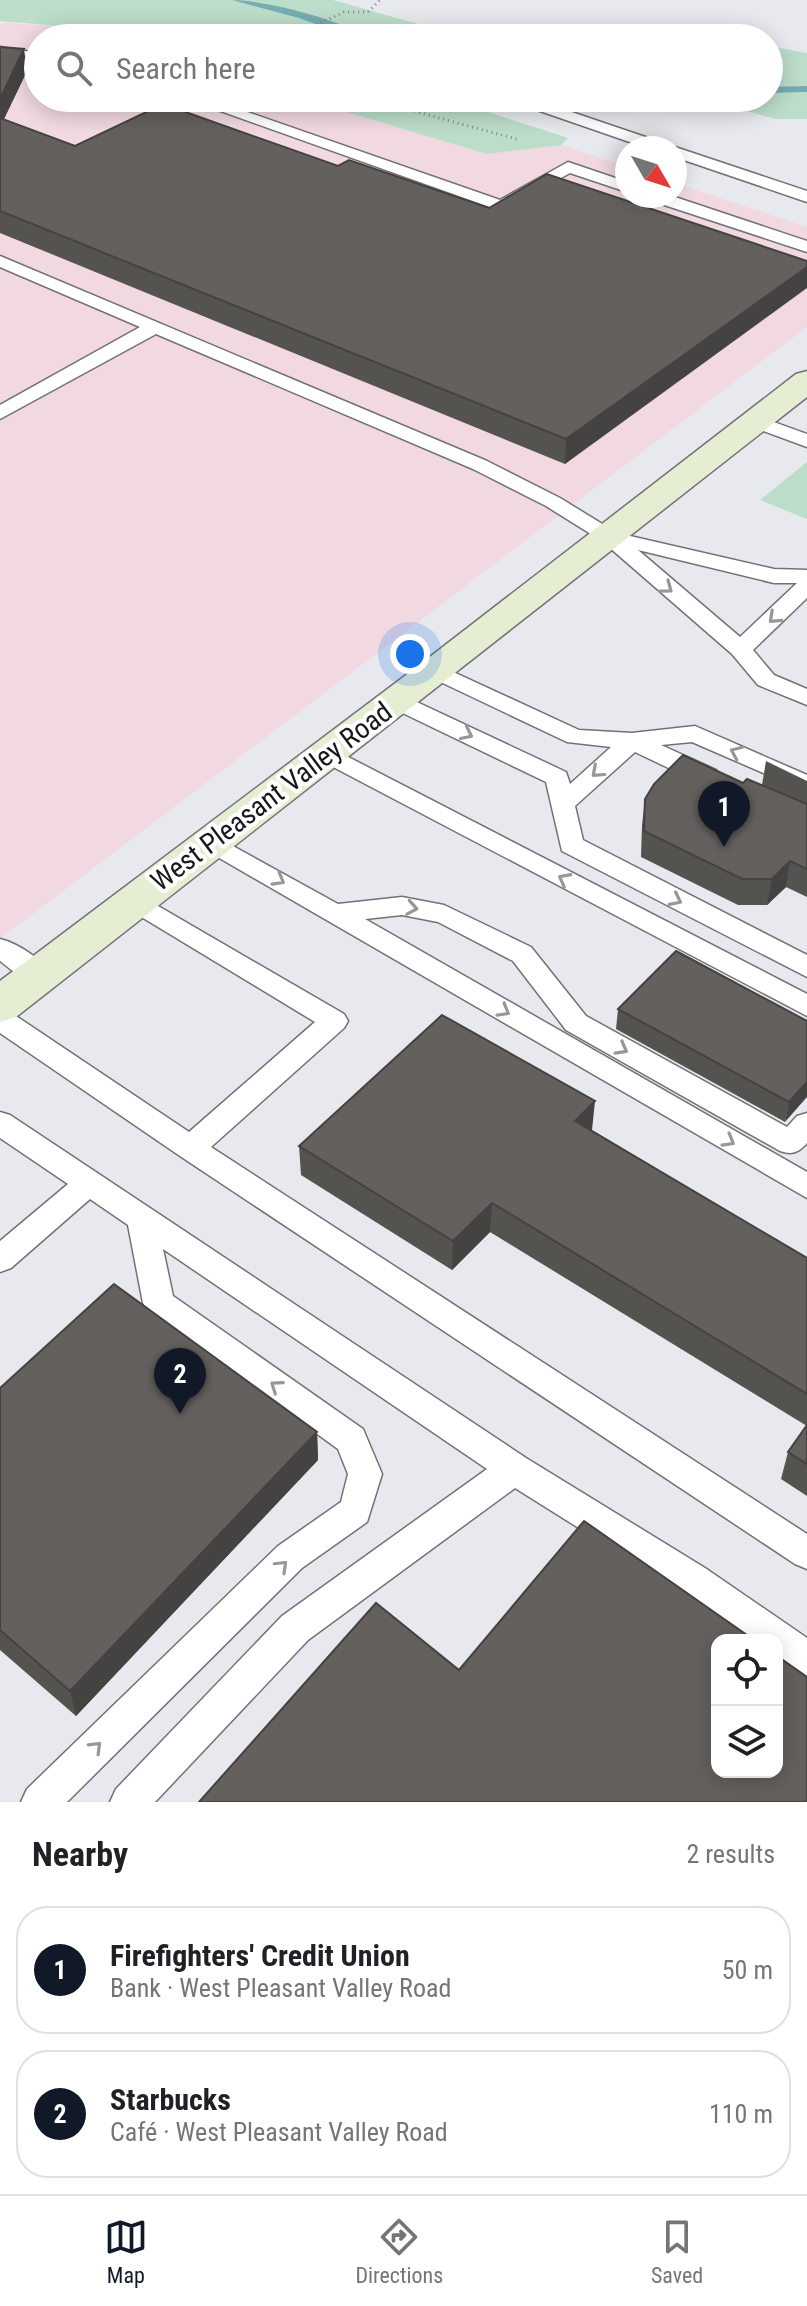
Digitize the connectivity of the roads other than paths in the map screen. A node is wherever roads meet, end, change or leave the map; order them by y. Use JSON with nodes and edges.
{"nodes":[{"id":1,"x":0,"y":51,"type":"edge"},
{"id":2,"x":24,"y":55,"type":"edge"},
{"id":3,"x":232,"y":112,"type":"edge"},
{"id":4,"x":557,"y":112,"type":"edge"},
{"id":5,"x":628,"y":136,"type":"edge"},
{"id":6,"x":687,"y":156,"type":"edge"},
{"id":7,"x":615,"y":183,"type":"edge"},
{"id":8,"x":807,"y":197,"type":"edge"},
{"id":9,"x":687,"y":207,"type":"edge"},
{"id":10,"x":807,"y":247,"type":"edge"},
{"id":11,"x":0,"y":261,"type":"edge"},
{"id":12,"x":156,"y":326,"type":"junction"},
{"id":13,"x":807,"y":381,"type":"edge"},
{"id":14,"x":0,"y":413,"type":"edge"},
{"id":15,"x":754,"y":421,"type":"junction"},
{"id":16,"x":807,"y":441,"type":"edge"},
{"id":17,"x":609,"y":537,"type":"junction"},
{"id":18,"x":807,"y":577,"type":"edge"},
{"id":19,"x":807,"y":586,"type":"edge"},
{"id":20,"x":740,"y":649,"type":"junction"},
{"id":21,"x":436,"y":671,"type":"junction"},
{"id":22,"x":766,"y":680,"type":"junction"},
{"id":23,"x":807,"y":692,"type":"edge"},
{"id":24,"x":807,"y":698,"type":"edge"},
{"id":25,"x":396,"y":701,"type":"junction"},
{"id":26,"x":632,"y":741,"type":"junction"},
{"id":27,"x":327,"y":754,"type":"junction"},
{"id":28,"x":807,"y":784,"type":"edge"},
{"id":29,"x":726,"y":785,"type":"edge"},
{"id":30,"x":563,"y":804,"type":"junction"},
{"id":31,"x":211,"y":842,"type":"junction"},
{"id":32,"x":594,"y":895,"type":"junction"},
{"id":33,"x":134,"y":901,"type":"junction"},
{"id":34,"x":335,"y":913,"type":"junction"},
{"id":35,"x":0,"y":948,"type":"edge"},
{"id":36,"x":807,"y":967,"type":"edge"},
{"id":37,"x":39,"y":975,"type":"junction"},
{"id":38,"x":0,"y":1005,"type":"edge"},
{"id":39,"x":807,"y":1006,"type":"edge"},
{"id":40,"x":0,"y":1019,"type":"edge"},
{"id":41,"x":807,"y":1026,"type":"edge"},
{"id":42,"x":0,"y":1123,"type":"edge"},
{"id":43,"x":807,"y":1124,"type":"edge"},
{"id":44,"x":190,"y":1148,"type":"junction"},
{"id":45,"x":89,"y":1183,"type":"junction"},
{"id":46,"x":807,"y":1186,"type":"edge"},
{"id":47,"x":142,"y":1219,"type":"junction"},
{"id":48,"x":0,"y":1259,"type":"edge"},
{"id":49,"x":514,"y":1469,"type":"junction"},
{"id":50,"x":807,"y":1553,"type":"edge"},
{"id":51,"x":807,"y":1659,"type":"edge"},
{"id":52,"x":40,"y":1802,"type":"edge"},
{"id":53,"x":129,"y":1802,"type":"edge"}],
"edges":[{"from":1,"to":2,"type":"lane"},
{"from":3,"to":7,"type":"lane"},
{"from":4,"to":5,"type":"lane"},
{"from":6,"to":8,"type":"lane"},
{"from":9,"to":10,"type":"lane"},
{"from":11,"to":12,"type":"lane"},
{"from":12,"to":14,"type":"lane"},
{"from":12,"to":17,"type":"lane"},
{"from":13,"to":15,"type":"main road","name":"West Pleasant Valley Road"},
{"from":15,"to":16,"type":"lane"},
{"from":15,"to":17,"type":"main road","name":"West Pleasant Valley Road"},
{"from":17,"to":18,"type":"lane"},
{"from":17,"to":20,"type":"lane","one_way":true},
{"from":17,"to":21,"type":"main road","name":"West Pleasant Valley Road"},
{"from":19,"to":20,"type":"lane","one_way":true},
{"from":20,"to":22,"type":"lane"},
{"from":21,"to":25,"type":"main road","name":"West Pleasant Valley Road"},
{"from":21,"to":26,"type":"lane"},
{"from":22,"to":23,"type":"lane"},
{"from":22,"to":24,"type":"lane"},
{"from":25,"to":27,"type":"main road","name":"West Pleasant Valley Road"},
{"from":25,"to":30,"type":"lane","one_way":true},
{"from":28,"to":26,"type":"lane","one_way":true},
{"from":26,"to":29,"type":"lane"},
{"from":26,"to":30,"type":"lane","one_way":true},
{"from":27,"to":31,"type":"main road","name":"West Pleasant Valley Road"},
{"from":32,"to":27,"type":"lane","one_way":true},
{"from":30,"to":36,"type":"lane","one_way":true},
{"from":31,"to":33,"type":"main road","name":"West Pleasant Valley Road"},
{"from":31,"to":34,"type":"lane","one_way":true},
{"from":32,"to":39,"type":"lane"},
{"from":32,"to":41,"type":"lane"},
{"from":33,"to":37,"type":"main road","name":"West Pleasant Valley Road"},
{"from":33,"to":44,"type":"lane"},
{"from":34,"to":43,"type":"lane","one_way":true},
{"from":34,"to":46,"type":"lane","one_way":true},
{"from":35,"to":37,"type":"lane"},
{"from":37,"to":38,"type":"main road","name":"West Pleasant Valley Road"},
{"from":40,"to":44,"type":"lane"},
{"from":42,"to":45,"type":"lane"},
{"from":44,"to":50,"type":"lane"},
{"from":45,"to":47,"type":"lane"},
{"from":45,"to":48,"type":"lane"},
{"from":47,"to":49,"type":"lane"},
{"from":52,"to":47,"type":"lane","one_way":true},
{"from":49,"to":51,"type":"lane"},
{"from":49,"to":53,"type":"lane"}]}
